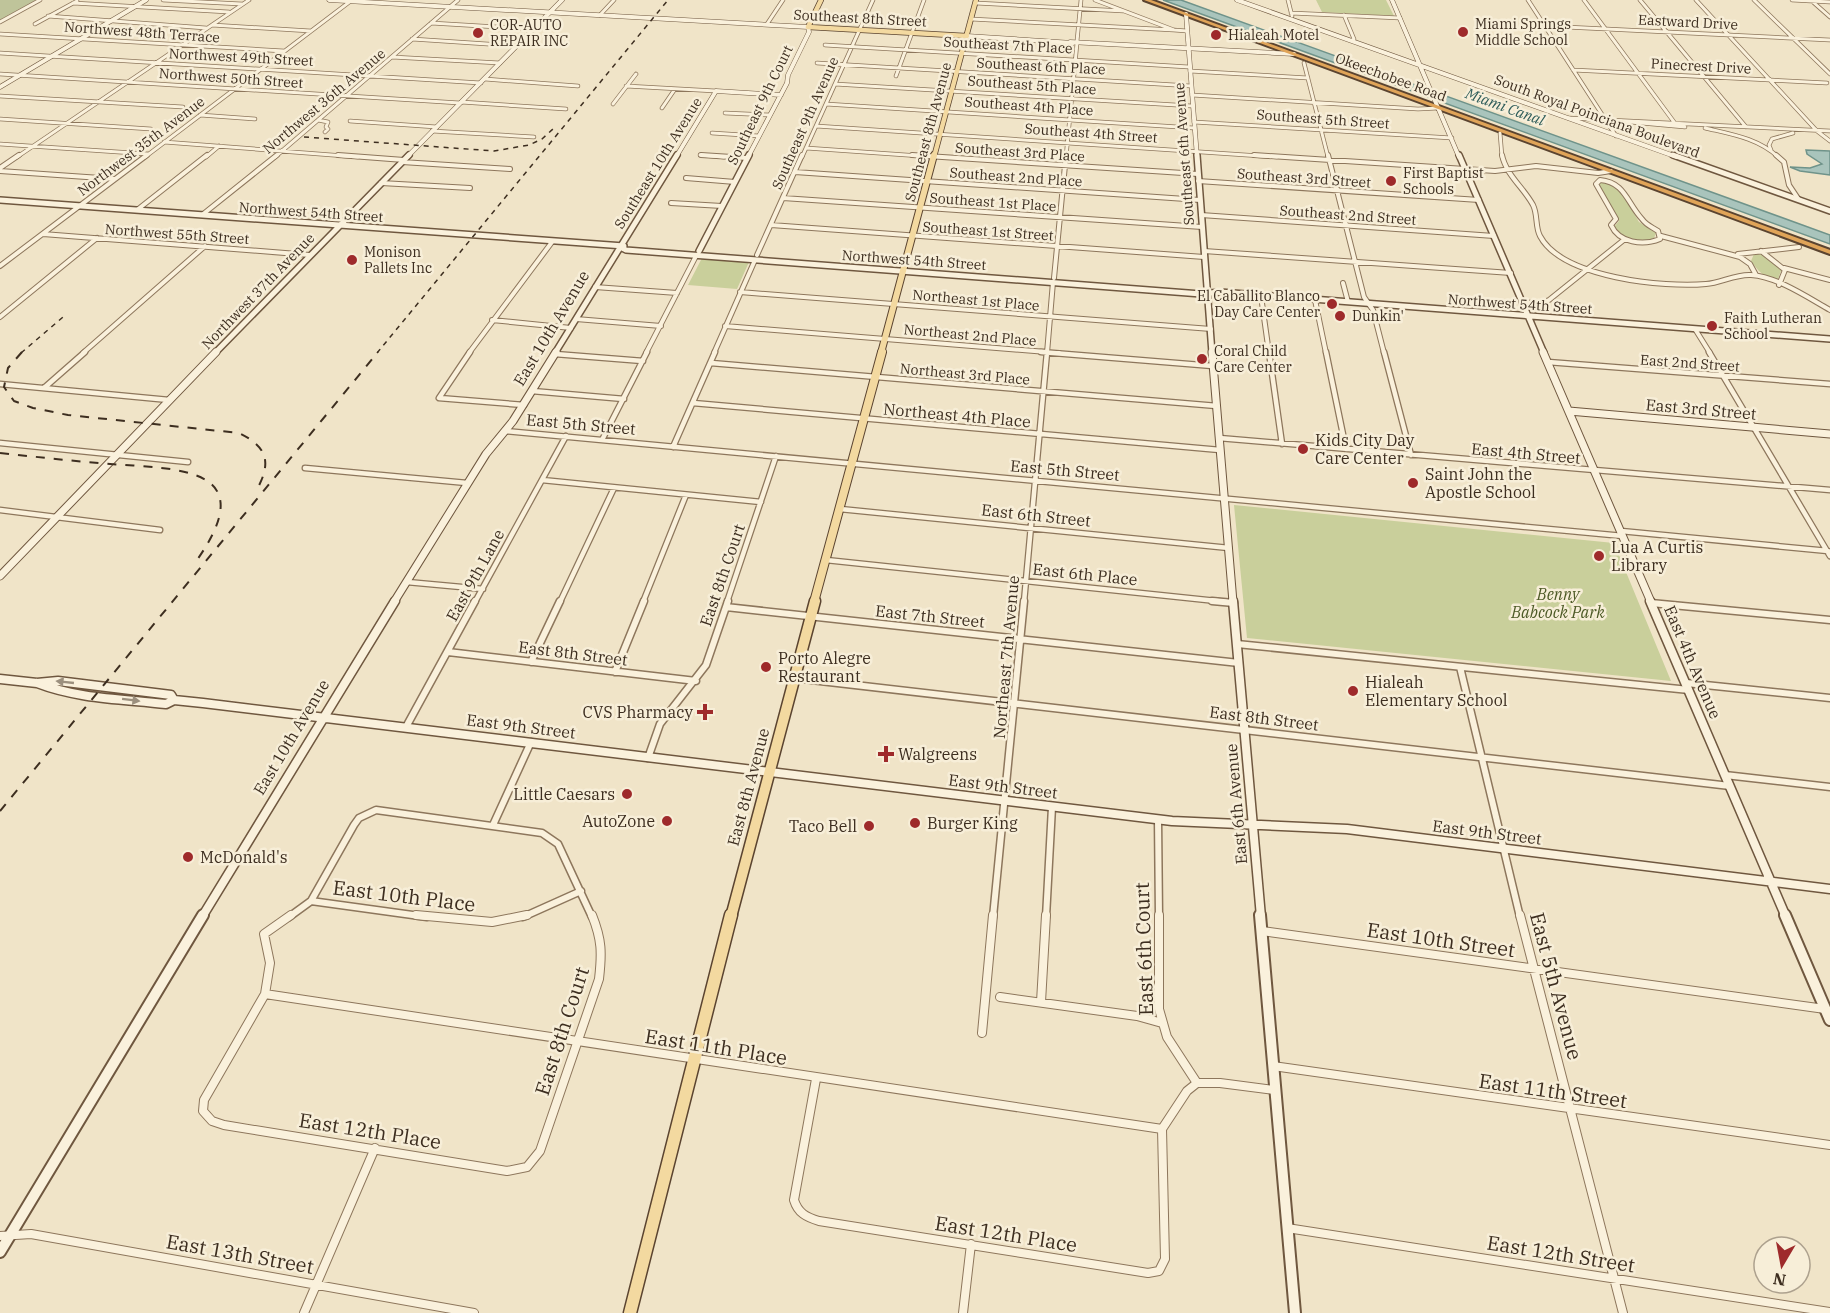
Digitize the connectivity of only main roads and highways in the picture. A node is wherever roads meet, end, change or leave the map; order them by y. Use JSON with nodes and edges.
{"nodes":[{"id":1,"x":821,"y":0,"type":"edge"},
{"id":2,"x":1146,"y":0,"type":"edge"},
{"id":3,"x":1156,"y":0,"type":"edge"},
{"id":4,"x":976,"y":2,"type":"edge"},
{"id":5,"x":808,"y":27,"type":"joint"},
{"id":6,"x":967,"y":36,"type":"junction"},
{"id":7,"x":1277,"y":48,"type":"junction"},
{"id":8,"x":1271,"y":53,"type":"road end"},
{"id":9,"x":1294,"y":54,"type":"junction"},
{"id":10,"x":1313,"y":58,"type":"junction"},
{"id":11,"x":1418,"y":96,"type":"junction"},
{"id":12,"x":1434,"y":100,"type":"junction"},
{"id":13,"x":1457,"y":115,"type":"junction"},
{"id":14,"x":1443,"y":118,"type":"road end"},
{"id":15,"x":1611,"y":171,"type":"junction"},
{"id":16,"x":1631,"y":174,"type":"junction"},
{"id":17,"x":1830,"y":247,"type":"edge"},
{"id":18,"x":1830,"y":252,"type":"edge"},
{"id":19,"x":904,"y":269,"type":"joint"},
{"id":20,"x":630,"y":1313,"type":"edge"}],
"edges":[{"from":1,"to":5,"type":"main road","name":"Southeast 9th Court"},
{"from":2,"to":7,"type":"highway","name":"Okeechobee Road"},
{"from":3,"to":10,"type":"highway","name":"Okeechobee Road"},
{"from":4,"to":6,"type":"main road","name":"Southeast 8th Avenue"},
{"from":5,"to":6,"type":"main road","name":"Southeast 8th Street"},
{"from":6,"to":19,"type":"main road","name":"Southeast 8th Avenue"},
{"from":7,"to":8,"type":"highway"},
{"from":7,"to":9,"type":"highway","name":"Okeechobee Road"},
{"from":9,"to":10,"type":"highway"},
{"from":9,"to":12,"type":"highway","name":"Okeechobee Road"},
{"from":10,"to":11,"type":"highway","name":"Okeechobee Road"},
{"from":11,"to":12,"type":"highway"},
{"from":11,"to":12,"type":"highway","name":"Okeechobee Road"},
{"from":12,"to":13,"type":"highway","name":"Okeechobee Road"},
{"from":12,"to":16,"type":"highway","name":"Okeechobee Road"},
{"from":13,"to":14,"type":"highway"},
{"from":13,"to":15,"type":"highway","name":"Okeechobee Road"},
{"from":15,"to":16,"type":"highway"},
{"from":15,"to":18,"type":"highway","name":"Okeechobee Road"},
{"from":16,"to":17,"type":"highway","name":"Okeechobee Road"},
{"from":19,"to":20,"type":"main road","name":"East 8th Avenue"}]}
